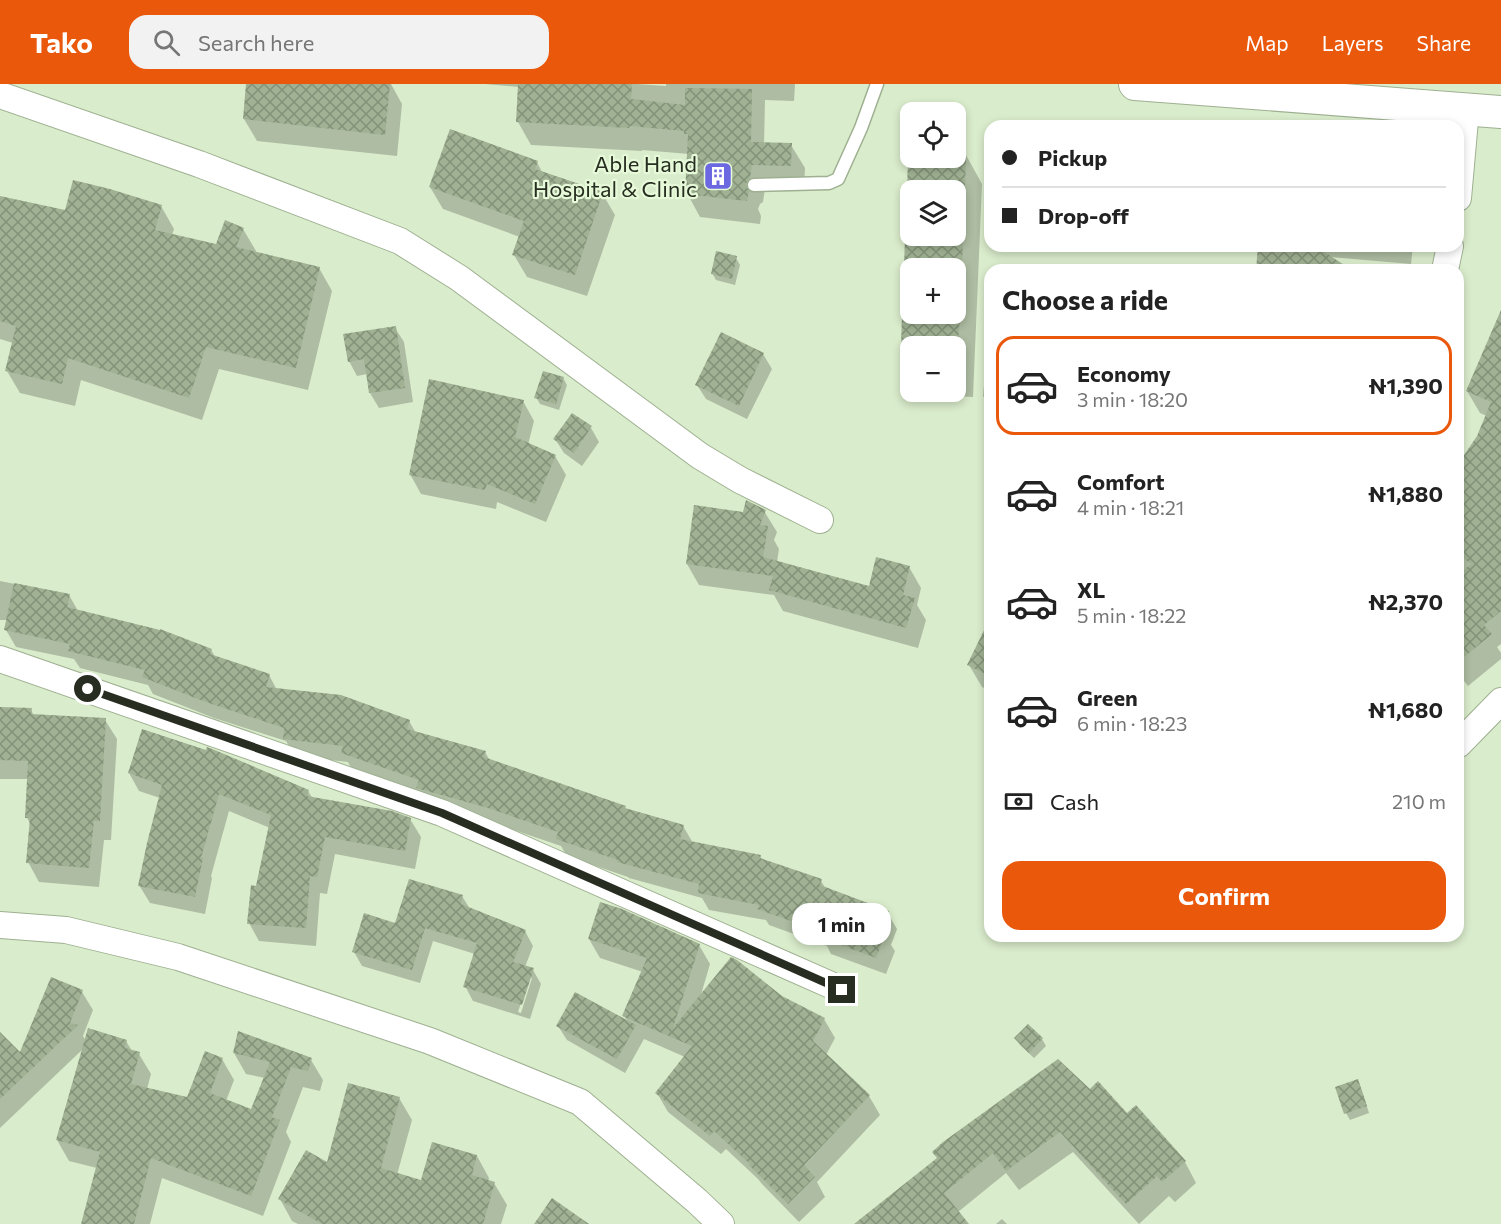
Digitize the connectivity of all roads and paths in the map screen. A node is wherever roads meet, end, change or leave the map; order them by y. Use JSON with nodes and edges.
{"nodes":[{"id":1,"x":877,"y":84,"type":"edge"},
{"id":2,"x":1135,"y":84,"type":"edge"},
{"id":3,"x":0,"y":95,"type":"edge"},
{"id":4,"x":1466,"y":109,"type":"junction"},
{"id":5,"x":1501,"y":112,"type":"edge"},
{"id":6,"x":1464,"y":131,"type":"edge"},
{"id":7,"x":754,"y":185,"type":"dead end"},
{"id":8,"x":820,"y":520,"type":"dead end"},
{"id":9,"x":0,"y":658,"type":"edge"},
{"id":10,"x":1501,"y":701,"type":"edge"},
{"id":11,"x":1464,"y":739,"type":"edge"},
{"id":12,"x":0,"y":925,"type":"edge"},
{"id":13,"x":842,"y":990,"type":"dead end"},
{"id":14,"x":721,"y":1224,"type":"edge"}],
"edges":[{"from":1,"to":7,"type":"lane"},
{"from":2,"to":4,"type":"street"},
{"from":3,"to":8,"type":"street"},
{"from":4,"to":5,"type":"street"},
{"from":4,"to":6,"type":"street"},
{"from":9,"to":13,"type":"street"},
{"from":10,"to":11,"type":"street"},
{"from":12,"to":14,"type":"street"}]}
